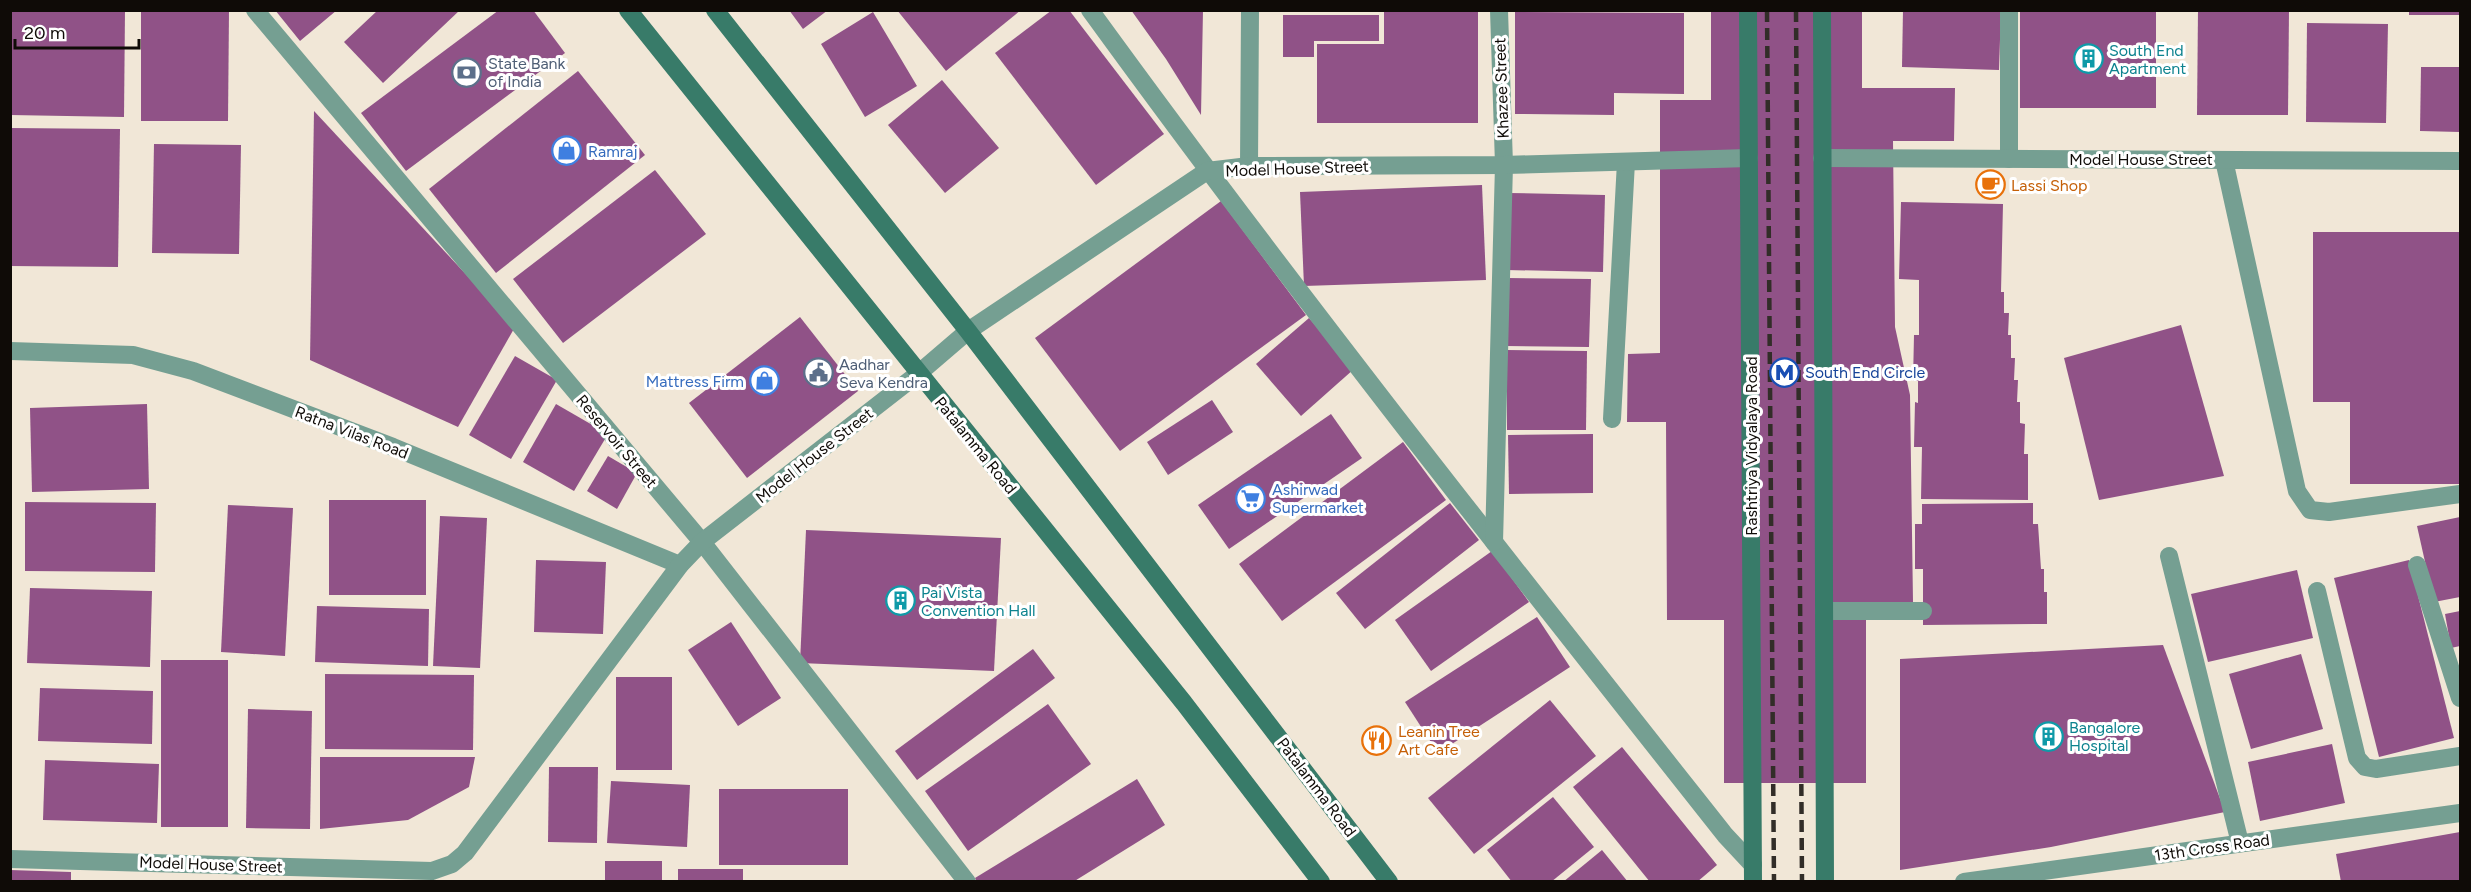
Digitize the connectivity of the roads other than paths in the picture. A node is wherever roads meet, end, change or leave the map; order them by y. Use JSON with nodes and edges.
{"nodes":[{"id":1,"x":255,"y":10,"type":"edge"},
{"id":2,"x":628,"y":10,"type":"edge"},
{"id":3,"x":715,"y":10,"type":"edge"},
{"id":4,"x":1090,"y":10,"type":"edge"},
{"id":5,"x":1250,"y":10,"type":"edge"},
{"id":6,"x":1499,"y":10,"type":"edge"},
{"id":7,"x":1748,"y":10,"type":"edge"},
{"id":8,"x":1822,"y":10,"type":"edge"},
{"id":9,"x":2009,"y":10,"type":"edge"},
{"id":10,"x":1749,"y":158,"type":"junction"},
{"id":11,"x":1822,"y":158,"type":"junction"},
{"id":12,"x":2009,"y":159,"type":"junction"},
{"id":13,"x":2224,"y":160,"type":"junction"},
{"id":14,"x":2460,"y":161,"type":"edge"},
{"id":15,"x":1626,"y":162,"type":"junction"},
{"id":16,"x":1504,"y":165,"type":"junction"},
{"id":17,"x":1249,"y":166,"type":"junction"},
{"id":18,"x":1207,"y":171,"type":"junction"},
{"id":19,"x":968,"y":331,"type":"junction"},
{"id":20,"x":10,"y":351,"type":"edge"},
{"id":21,"x":919,"y":374,"type":"junction"},
{"id":22,"x":1612,"y":419,"type":"dead end"},
{"id":23,"x":2460,"y":494,"type":"edge"},
{"id":24,"x":702,"y":542,"type":"junction"},
{"id":25,"x":1494,"y":542,"type":"junction"},
{"id":26,"x":2169,"y":556,"type":"dead end"},
{"id":27,"x":681,"y":564,"type":"junction"},
{"id":28,"x":2418,"y":564,"type":"dead end"},
{"id":29,"x":2317,"y":591,"type":"dead end"},
{"id":30,"x":1824,"y":611,"type":"junction"},
{"id":31,"x":1923,"y":611,"type":"dead end"},
{"id":32,"x":2460,"y":698,"type":"edge"},
{"id":33,"x":2460,"y":756,"type":"edge"},
{"id":34,"x":2460,"y":813,"type":"edge"},
{"id":35,"x":2240,"y":843,"type":"junction"},
{"id":36,"x":10,"y":859,"type":"edge"},
{"id":37,"x":1753,"y":873,"type":"edge"},
{"id":38,"x":967,"y":882,"type":"edge"},
{"id":39,"x":1321,"y":882,"type":"edge"},
{"id":40,"x":1389,"y":882,"type":"edge"},
{"id":41,"x":1825,"y":882,"type":"edge"},
{"id":42,"x":1964,"y":882,"type":"edge"}],
"edges":[{"from":1,"to":24,"type":"street","name":"Reservoir Street"},
{"from":2,"to":21,"type":"main road","name":"Patalamma Road"},
{"from":3,"to":19,"type":"main road","name":"Patalamma Road"},
{"from":4,"to":18,"type":"street"},
{"from":5,"to":17,"type":"street"},
{"from":6,"to":16,"type":"street","name":"Khazee Street"},
{"from":7,"to":10,"type":"main road","name":"Rashtriya Vidyalaya Road"},
{"from":8,"to":11,"type":"main road"},
{"from":9,"to":12,"type":"street"},
{"from":10,"to":15,"type":"street","name":"Model House Street"},
{"from":10,"to":37,"type":"main road","name":"Rashtriya Vidyalaya Road"},
{"from":11,"to":12,"type":"street","name":"Model House Street"},
{"from":11,"to":30,"type":"main road"},
{"from":12,"to":13,"type":"street","name":"Model House Street"},
{"from":13,"to":14,"type":"street","name":"Model House Street"},
{"from":13,"to":23,"type":"street"},
{"from":15,"to":16,"type":"street","name":"Model House Street"},
{"from":15,"to":22,"type":"street"},
{"from":16,"to":17,"type":"street","name":"Model House Street"},
{"from":16,"to":25,"type":"street","name":"Khazee Street"},
{"from":17,"to":18,"type":"street","name":"Model House Street"},
{"from":18,"to":19,"type":"street","name":"Model House Street"},
{"from":18,"to":25,"type":"street"},
{"from":19,"to":21,"type":"street","name":"Model House Street"},
{"from":19,"to":40,"type":"main road","name":"Patalamma Road"},
{"from":20,"to":27,"type":"street","name":"Ratna Vilas Road"},
{"from":21,"to":24,"type":"street","name":"Model House Street"},
{"from":21,"to":39,"type":"main road","name":"Patalamma Road"},
{"from":24,"to":27,"type":"street","name":"Model House Street"},
{"from":24,"to":38,"type":"street","name":"Reservoir Street"},
{"from":25,"to":37,"type":"street"},
{"from":26,"to":35,"type":"street"},
{"from":27,"to":36,"type":"street","name":"Model House Street"},
{"from":28,"to":32,"type":"street"},
{"from":29,"to":33,"type":"street"},
{"from":30,"to":31,"type":"street"},
{"from":30,"to":41,"type":"main road"},
{"from":34,"to":35,"type":"street","name":"13th Cross Road"},
{"from":35,"to":42,"type":"street","name":"13th Cross Road"}]}
